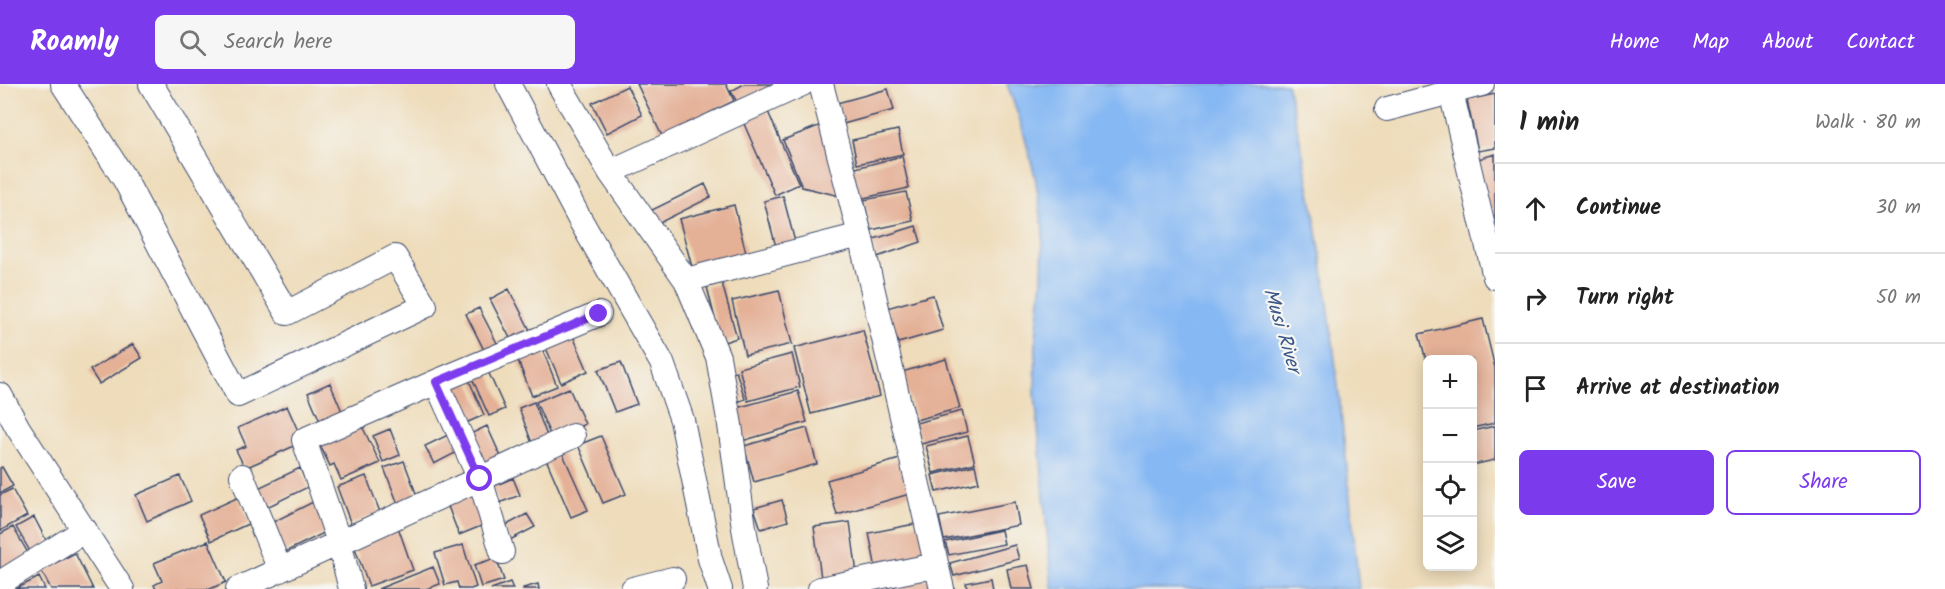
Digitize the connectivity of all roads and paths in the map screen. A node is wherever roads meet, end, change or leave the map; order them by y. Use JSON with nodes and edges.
{"nodes":[{"id":1,"x":63,"y":84,"type":"edge"},
{"id":2,"x":151,"y":84,"type":"edge"},
{"id":3,"x":508,"y":84,"type":"edge"},
{"id":4,"x":559,"y":84,"type":"edge"},
{"id":5,"x":802,"y":84,"type":"edge"},
{"id":6,"x":821,"y":84,"type":"edge"},
{"id":7,"x":1482,"y":84,"type":"edge"},
{"id":8,"x":1451,"y":92,"type":"junction"},
{"id":9,"x":1387,"y":108,"type":"dead end"},
{"id":10,"x":610,"y":172,"type":"junction"},
{"id":11,"x":860,"y":235,"type":"junction"},
{"id":12,"x":1495,"y":277,"type":"edge"},
{"id":13,"x":686,"y":280,"type":"junction"},
{"id":14,"x":599,"y":314,"type":"dead end"},
{"id":15,"x":436,"y":382,"type":"junction"},
{"id":16,"x":0,"y":395,"type":"edge"},
{"id":17,"x":573,"y":436,"type":"dead end"},
{"id":18,"x":242,"y":476,"type":"dead end"},
{"id":19,"x":480,"y":479,"type":"junction"},
{"id":20,"x":85,"y":530,"type":"junction"},
{"id":21,"x":339,"y":542,"type":"junction"},
{"id":22,"x":502,"y":552,"type":"dead end"},
{"id":23,"x":936,"y":565,"type":"junction"},
{"id":24,"x":280,"y":570,"type":"junction"},
{"id":25,"x":673,"y":579,"type":"dead end"},
{"id":26,"x":0,"y":584,"type":"edge"},
{"id":27,"x":122,"y":589,"type":"edge"},
{"id":28,"x":238,"y":589,"type":"edge"},
{"id":29,"x":351,"y":589,"type":"edge"},
{"id":30,"x":633,"y":589,"type":"edge"},
{"id":31,"x":720,"y":589,"type":"edge"},
{"id":32,"x":755,"y":589,"type":"edge"},
{"id":33,"x":820,"y":589,"type":"edge"},
{"id":34,"x":942,"y":589,"type":"edge"}],
"edges":[{"from":1,"to":2,"type":"street"},
{"from":3,"to":31,"type":"street"},
{"from":4,"to":10,"type":"street"},
{"from":5,"to":10,"type":"street"},
{"from":6,"to":11,"type":"street"},
{"from":7,"to":8,"type":"street"},
{"from":8,"to":9,"type":"street"},
{"from":8,"to":12,"type":"street"},
{"from":10,"to":13,"type":"street"},
{"from":11,"to":13,"type":"street"},
{"from":11,"to":23,"type":"street"},
{"from":13,"to":32,"type":"street"},
{"from":14,"to":15,"type":"street"},
{"from":15,"to":19,"type":"street"},
{"from":15,"to":21,"type":"street"},
{"from":16,"to":20,"type":"street"},
{"from":17,"to":19,"type":"street"},
{"from":18,"to":24,"type":"street"},
{"from":19,"to":21,"type":"street"},
{"from":19,"to":22,"type":"street"},
{"from":20,"to":26,"type":"street"},
{"from":20,"to":27,"type":"street"},
{"from":21,"to":24,"type":"street"},
{"from":21,"to":29,"type":"street"},
{"from":23,"to":33,"type":"street"},
{"from":23,"to":34,"type":"street"},
{"from":24,"to":28,"type":"street"},
{"from":25,"to":30,"type":"street"}]}
